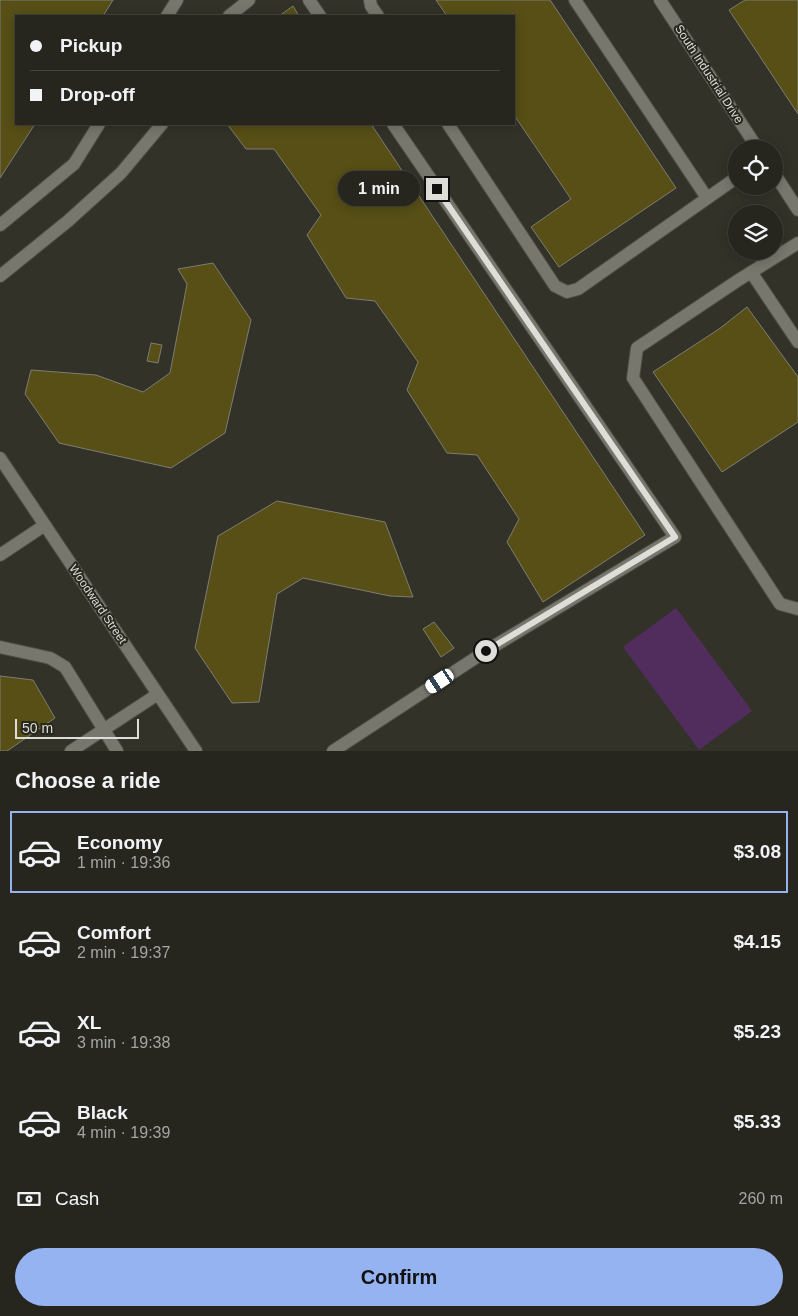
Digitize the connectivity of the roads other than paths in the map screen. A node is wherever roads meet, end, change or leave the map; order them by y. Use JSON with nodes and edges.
{"nodes":[{"id":1,"x":177,"y":0,"type":"edge"},
{"id":2,"x":249,"y":0,"type":"edge"},
{"id":3,"x":309,"y":0,"type":"edge"},
{"id":4,"x":370,"y":0,"type":"edge"},
{"id":5,"x":575,"y":0,"type":"edge"},
{"id":6,"x":660,"y":0,"type":"edge"},
{"id":7,"x":168,"y":15,"type":"edge"},
{"id":8,"x":230,"y":15,"type":"edge"},
{"id":9,"x":319,"y":15,"type":"edge"},
{"id":10,"x":377,"y":15,"type":"edge"},
{"id":11,"x":98,"y":125,"type":"edge"},
{"id":12,"x":161,"y":125,"type":"edge"},
{"id":13,"x":394,"y":125,"type":"edge"},
{"id":14,"x":449,"y":125,"type":"edge"},
{"id":15,"x":752,"y":140,"type":"edge"},
{"id":16,"x":728,"y":184,"type":"edge"},
{"id":17,"x":783,"y":187,"type":"edge"},
{"id":18,"x":707,"y":198,"type":"junction"},
{"id":19,"x":798,"y":210,"type":"edge"},
{"id":20,"x":0,"y":225,"type":"edge"},
{"id":21,"x":798,"y":243,"type":"edge"},
{"id":22,"x":751,"y":272,"type":"junction"},
{"id":23,"x":0,"y":276,"type":"edge"},
{"id":24,"x":798,"y":342,"type":"edge"},
{"id":25,"x":0,"y":458,"type":"edge"},
{"id":26,"x":45,"y":525,"type":"junction"},
{"id":27,"x":0,"y":555,"type":"edge"},
{"id":28,"x":798,"y":609,"type":"edge"},
{"id":29,"x":0,"y":647,"type":"edge"},
{"id":30,"x":158,"y":694,"type":"junction"},
{"id":31,"x":104,"y":730,"type":"junction"},
{"id":32,"x":71,"y":751,"type":"edge"},
{"id":33,"x":118,"y":751,"type":"edge"},
{"id":34,"x":196,"y":751,"type":"edge"},
{"id":35,"x":333,"y":751,"type":"edge"}],
"edges":[{"from":1,"to":7,"type":"street"},
{"from":2,"to":8,"type":"street"},
{"from":3,"to":9,"type":"street"},
{"from":4,"to":10,"type":"street"},
{"from":5,"to":18,"type":"street"},
{"from":6,"to":15,"type":"street","name":"South Industrial Drive"},
{"from":11,"to":20,"type":"street"},
{"from":12,"to":23,"type":"street"},
{"from":13,"to":35,"type":"street"},
{"from":14,"to":18,"type":"street"},
{"from":16,"to":18,"type":"street"},
{"from":17,"to":19,"type":"street"},
{"from":21,"to":22,"type":"street"},
{"from":22,"to":24,"type":"street"},
{"from":22,"to":28,"type":"street"},
{"from":25,"to":26,"type":"street","name":"Woodward Street"},
{"from":26,"to":27,"type":"street"},
{"from":26,"to":30,"type":"street","name":"Woodward Street"},
{"from":29,"to":31,"type":"street"},
{"from":30,"to":31,"type":"street"},
{"from":30,"to":34,"type":"street","name":"Woodward Street"},
{"from":31,"to":32,"type":"street"},
{"from":31,"to":33,"type":"street"}]}
